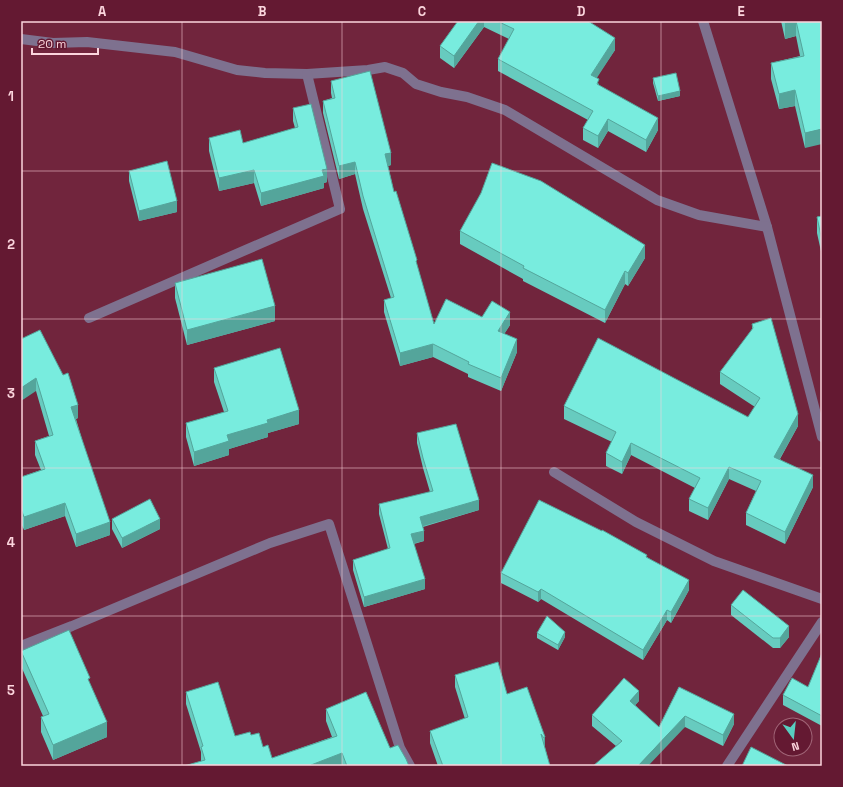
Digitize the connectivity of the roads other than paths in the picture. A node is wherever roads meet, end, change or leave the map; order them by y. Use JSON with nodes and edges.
{"nodes":[{"id":1,"x":703,"y":21,"type":"edge"},
{"id":2,"x":21,"y":39,"type":"edge"},
{"id":3,"x":307,"y":74,"type":"junction"},
{"id":4,"x":767,"y":228,"type":"junction"},
{"id":5,"x":89,"y":318,"type":"dead end"},
{"id":6,"x":822,"y":437,"type":"edge"},
{"id":7,"x":554,"y":472,"type":"dead end"},
{"id":8,"x":822,"y":599,"type":"edge"},
{"id":9,"x":822,"y":622,"type":"edge"},
{"id":10,"x":21,"y":646,"type":"edge"},
{"id":11,"x":410,"y":766,"type":"edge"},
{"id":12,"x":727,"y":766,"type":"edge"}],
"edges":[{"from":1,"to":4,"type":"street"},
{"from":2,"to":3,"type":"street"},
{"from":3,"to":4,"type":"street"},
{"from":3,"to":5,"type":"street"},
{"from":4,"to":6,"type":"street"},
{"from":7,"to":8,"type":"street"},
{"from":9,"to":12,"type":"street"},
{"from":10,"to":11,"type":"street"}]}
